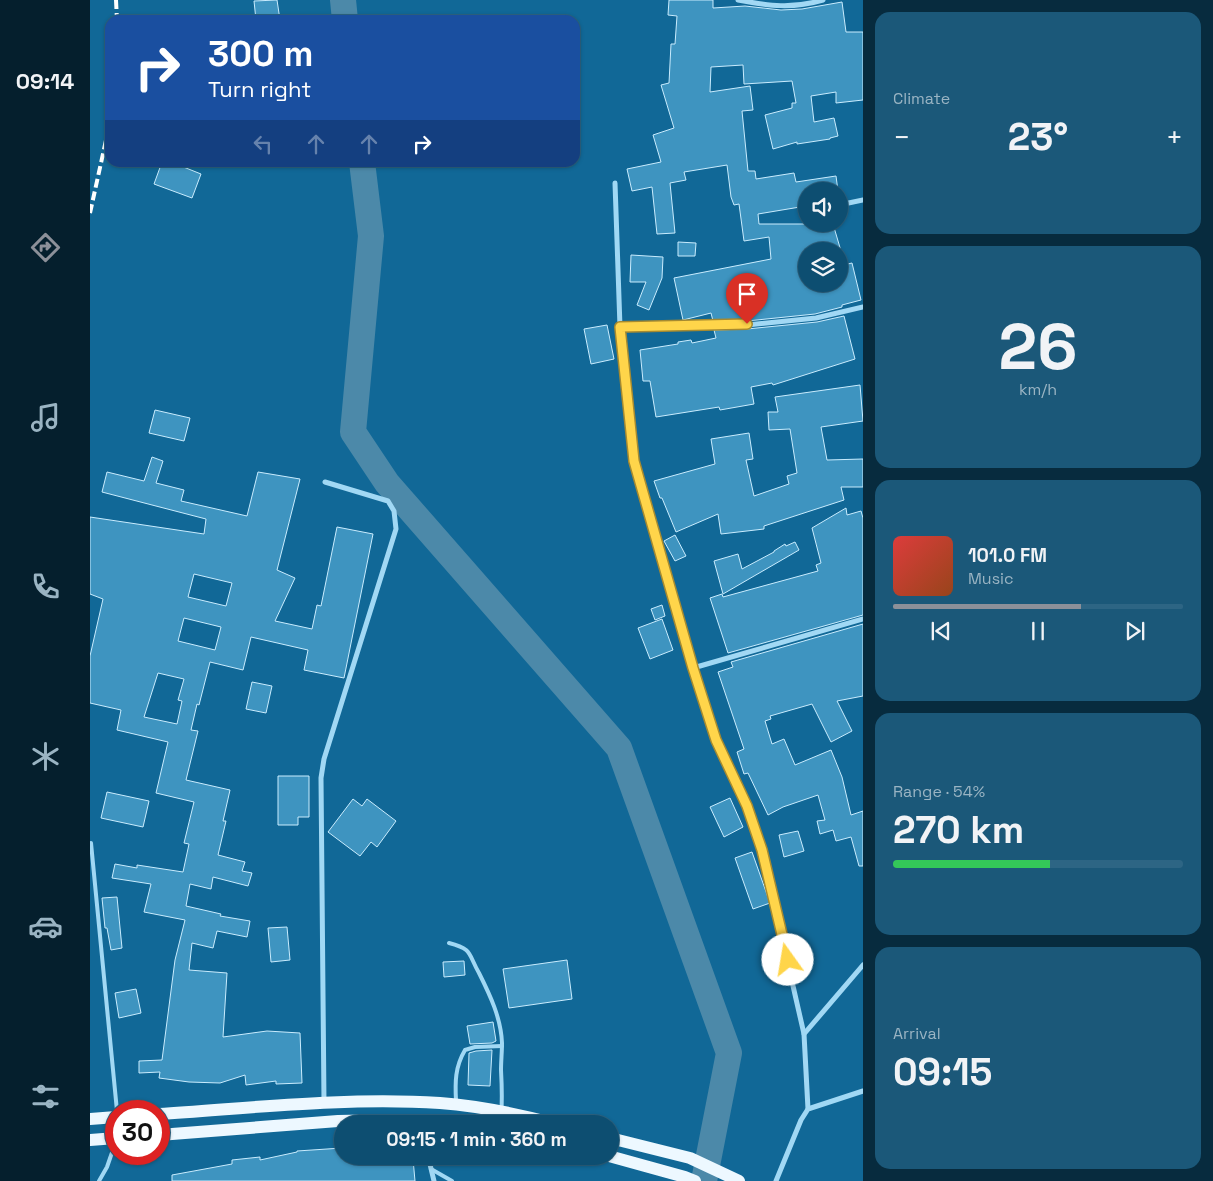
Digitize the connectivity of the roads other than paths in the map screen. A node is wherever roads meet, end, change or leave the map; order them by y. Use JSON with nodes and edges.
{"nodes":[{"id":1,"x":738,"y":0,"type":"edge"},
{"id":2,"x":823,"y":0,"type":"edge"},
{"id":3,"x":616,"y":183,"type":"dead end"},
{"id":4,"x":863,"y":200,"type":"edge"},
{"id":5,"x":848,"y":203,"type":"edge"},
{"id":6,"x":863,"y":307,"type":"edge"},
{"id":7,"x":620,"y":327,"type":"junction"},
{"id":8,"x":325,"y":482,"type":"dead end"},
{"id":9,"x":863,"y":619,"type":"edge"},
{"id":10,"x":693,"y":668,"type":"junction"},
{"id":11,"x":91,"y":843,"type":"edge"},
{"id":12,"x":449,"y":943,"type":"dead end"},
{"id":13,"x":863,"y":965,"type":"edge"},
{"id":14,"x":804,"y":1034,"type":"junction"},
{"id":15,"x":502,"y":1046,"type":"junction"},
{"id":16,"x":863,"y":1091,"type":"edge"},
{"id":17,"x":116,"y":1100,"type":"edge"},
{"id":18,"x":324,"y":1103,"type":"junction"},
{"id":19,"x":456,"y":1105,"type":"junction"},
{"id":20,"x":808,"y":1109,"type":"junction"},
{"id":21,"x":170,"y":1113,"type":"edge"},
{"id":22,"x":491,"y":1115,"type":"edge"},
{"id":23,"x":501,"y":1115,"type":"edge"},
{"id":24,"x":105,"y":1117,"type":"edge"},
{"id":25,"x":90,"y":1119,"type":"edge"},
{"id":26,"x":334,"y":1121,"type":"edge"},
{"id":27,"x":170,"y":1134,"type":"edge"},
{"id":28,"x":105,"y":1139,"type":"edge"},
{"id":29,"x":90,"y":1140,"type":"edge"},
{"id":30,"x":619,"y":1140,"type":"edge"},
{"id":31,"x":619,"y":1159,"type":"edge"},
{"id":32,"x":108,"y":1165,"type":"edge"},
{"id":33,"x":430,"y":1165,"type":"edge"},
{"id":34,"x":431,"y":1168,"type":"junction"},
{"id":35,"x":690,"y":1179,"type":"edge"},
{"id":36,"x":99,"y":1181,"type":"edge"},
{"id":37,"x":434,"y":1181,"type":"edge"},
{"id":38,"x":452,"y":1181,"type":"edge"},
{"id":39,"x":738,"y":1181,"type":"edge"},
{"id":40,"x":776,"y":1181,"type":"edge"}],
"edges":[{"from":1,"to":2,"type":"street"},
{"from":3,"to":7,"type":"street"},
{"from":4,"to":5,"type":"street"},
{"from":6,"to":7,"type":"street"},
{"from":7,"to":10,"type":"street"},
{"from":8,"to":18,"type":"street"},
{"from":9,"to":10,"type":"street"},
{"from":10,"to":14,"type":"street"},
{"from":11,"to":17,"type":"lane"},
{"from":12,"to":15,"type":"lane"},
{"from":13,"to":14,"type":"street"},
{"from":14,"to":20,"type":"street"},
{"from":15,"to":19,"type":"lane"},
{"from":15,"to":23,"type":"lane"},
{"from":16,"to":20,"type":"street"},
{"from":18,"to":19,"type":"main road"},
{"from":18,"to":21,"type":"main road"},
{"from":19,"to":22,"type":"main road"},
{"from":20,"to":40,"type":"street"},
{"from":24,"to":25,"type":"main road"},
{"from":26,"to":27,"type":"main road"},
{"from":28,"to":29,"type":"main road"},
{"from":30,"to":39,"type":"main road"},
{"from":31,"to":35,"type":"main road"},
{"from":32,"to":36,"type":"lane"},
{"from":33,"to":34,"type":"street"},
{"from":34,"to":37,"type":"street"},
{"from":34,"to":38,"type":"lane"}]}
